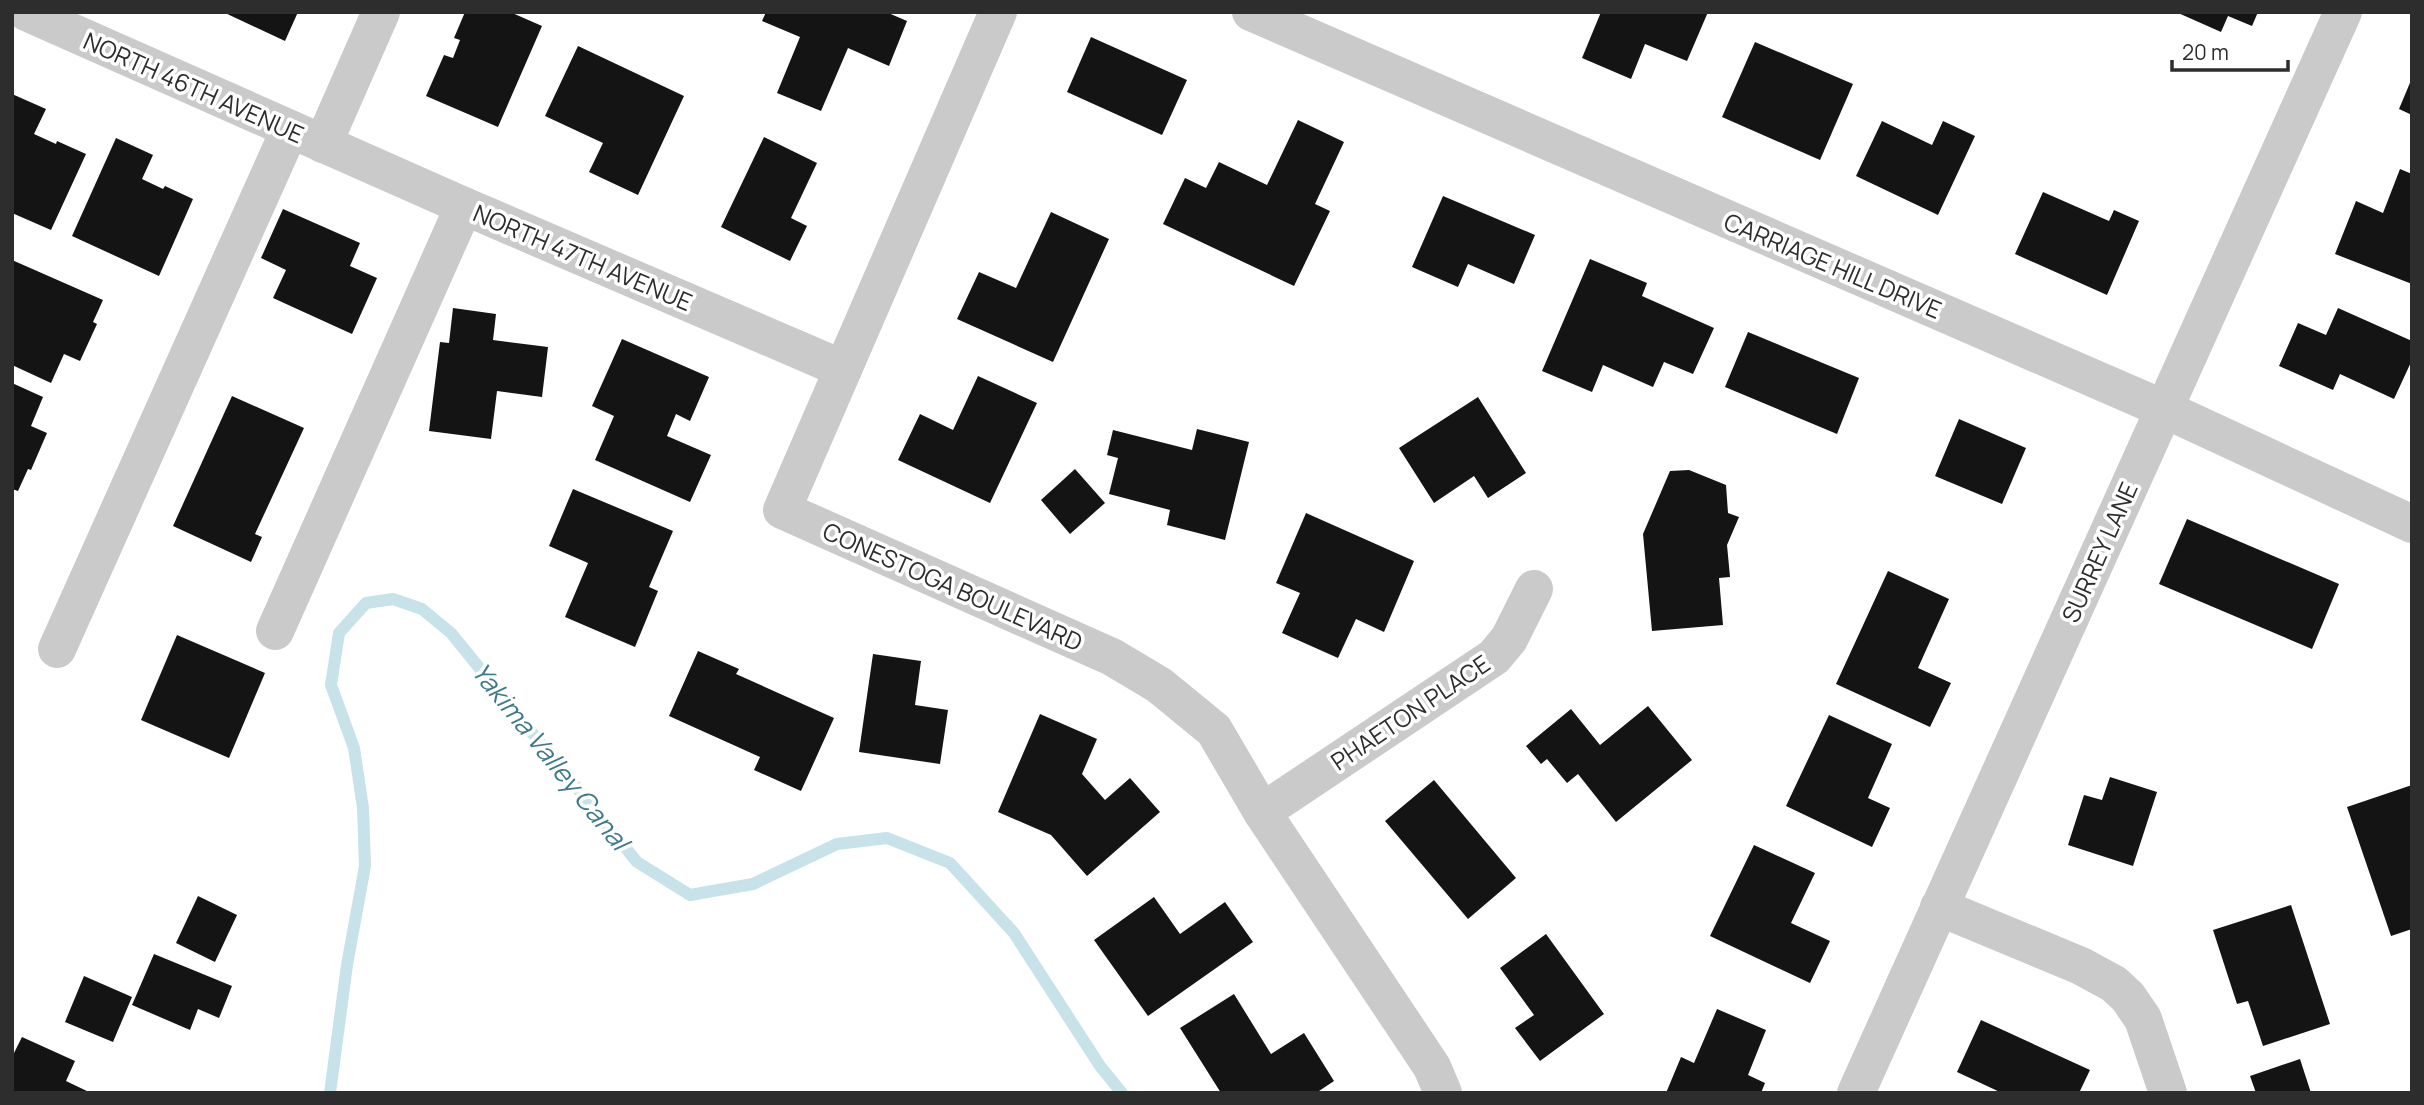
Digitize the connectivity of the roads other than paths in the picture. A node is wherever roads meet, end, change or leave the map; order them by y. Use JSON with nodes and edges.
{"nodes":[{"id":1,"x":26,"y":12,"type":"edge"},
{"id":2,"x":381,"y":12,"type":"edge"},
{"id":3,"x":998,"y":12,"type":"edge"},
{"id":4,"x":1251,"y":12,"type":"edge"},
{"id":5,"x":2343,"y":12,"type":"edge"},
{"id":6,"x":307,"y":136,"type":"junction"},
{"id":7,"x":464,"y":206,"type":"junction"},
{"id":8,"x":844,"y":369,"type":"junction"},
{"id":9,"x":2164,"y":409,"type":"junction"},
{"id":10,"x":2412,"y":524,"type":"edge"},
{"id":11,"x":1534,"y":589,"type":"dead end"},
{"id":12,"x":275,"y":631,"type":"dead end"},
{"id":13,"x":57,"y":649,"type":"dead end"},
{"id":14,"x":1262,"y":812,"type":"junction"},
{"id":15,"x":1939,"y":907,"type":"junction"},
{"id":16,"x":1443,"y":1093,"type":"edge"},
{"id":17,"x":1856,"y":1093,"type":"edge"},
{"id":18,"x":2168,"y":1093,"type":"edge"}],
"edges":[{"from":1,"to":6,"type":"street","name":"NORTH 46TH AVENUE"},
{"from":2,"to":6,"type":"street"},
{"from":3,"to":8,"type":"street","name":"CONESTOGA BOULEVARD"},
{"from":4,"to":9,"type":"street","name":"CARRIAGE HILL DRIVE"},
{"from":5,"to":9,"type":"street","name":"SURREY LANE"},
{"from":6,"to":7,"type":"street","name":"NORTH 47TH AVENUE"},
{"from":6,"to":13,"type":"street"},
{"from":7,"to":8,"type":"street","name":"NORTH 47TH AVENUE"},
{"from":7,"to":12,"type":"street"},
{"from":8,"to":14,"type":"street","name":"CONESTOGA BOULEVARD"},
{"from":9,"to":10,"type":"street","name":"CARRIAGE HILL DRIVE"},
{"from":9,"to":15,"type":"street","name":"SURREY LANE"},
{"from":11,"to":14,"type":"street","name":"PHAETON PLACE"},
{"from":14,"to":16,"type":"street","name":"CONESTOGA BOULEVARD"},
{"from":15,"to":17,"type":"street","name":"SURREY LANE"},
{"from":15,"to":18,"type":"street"}]}
